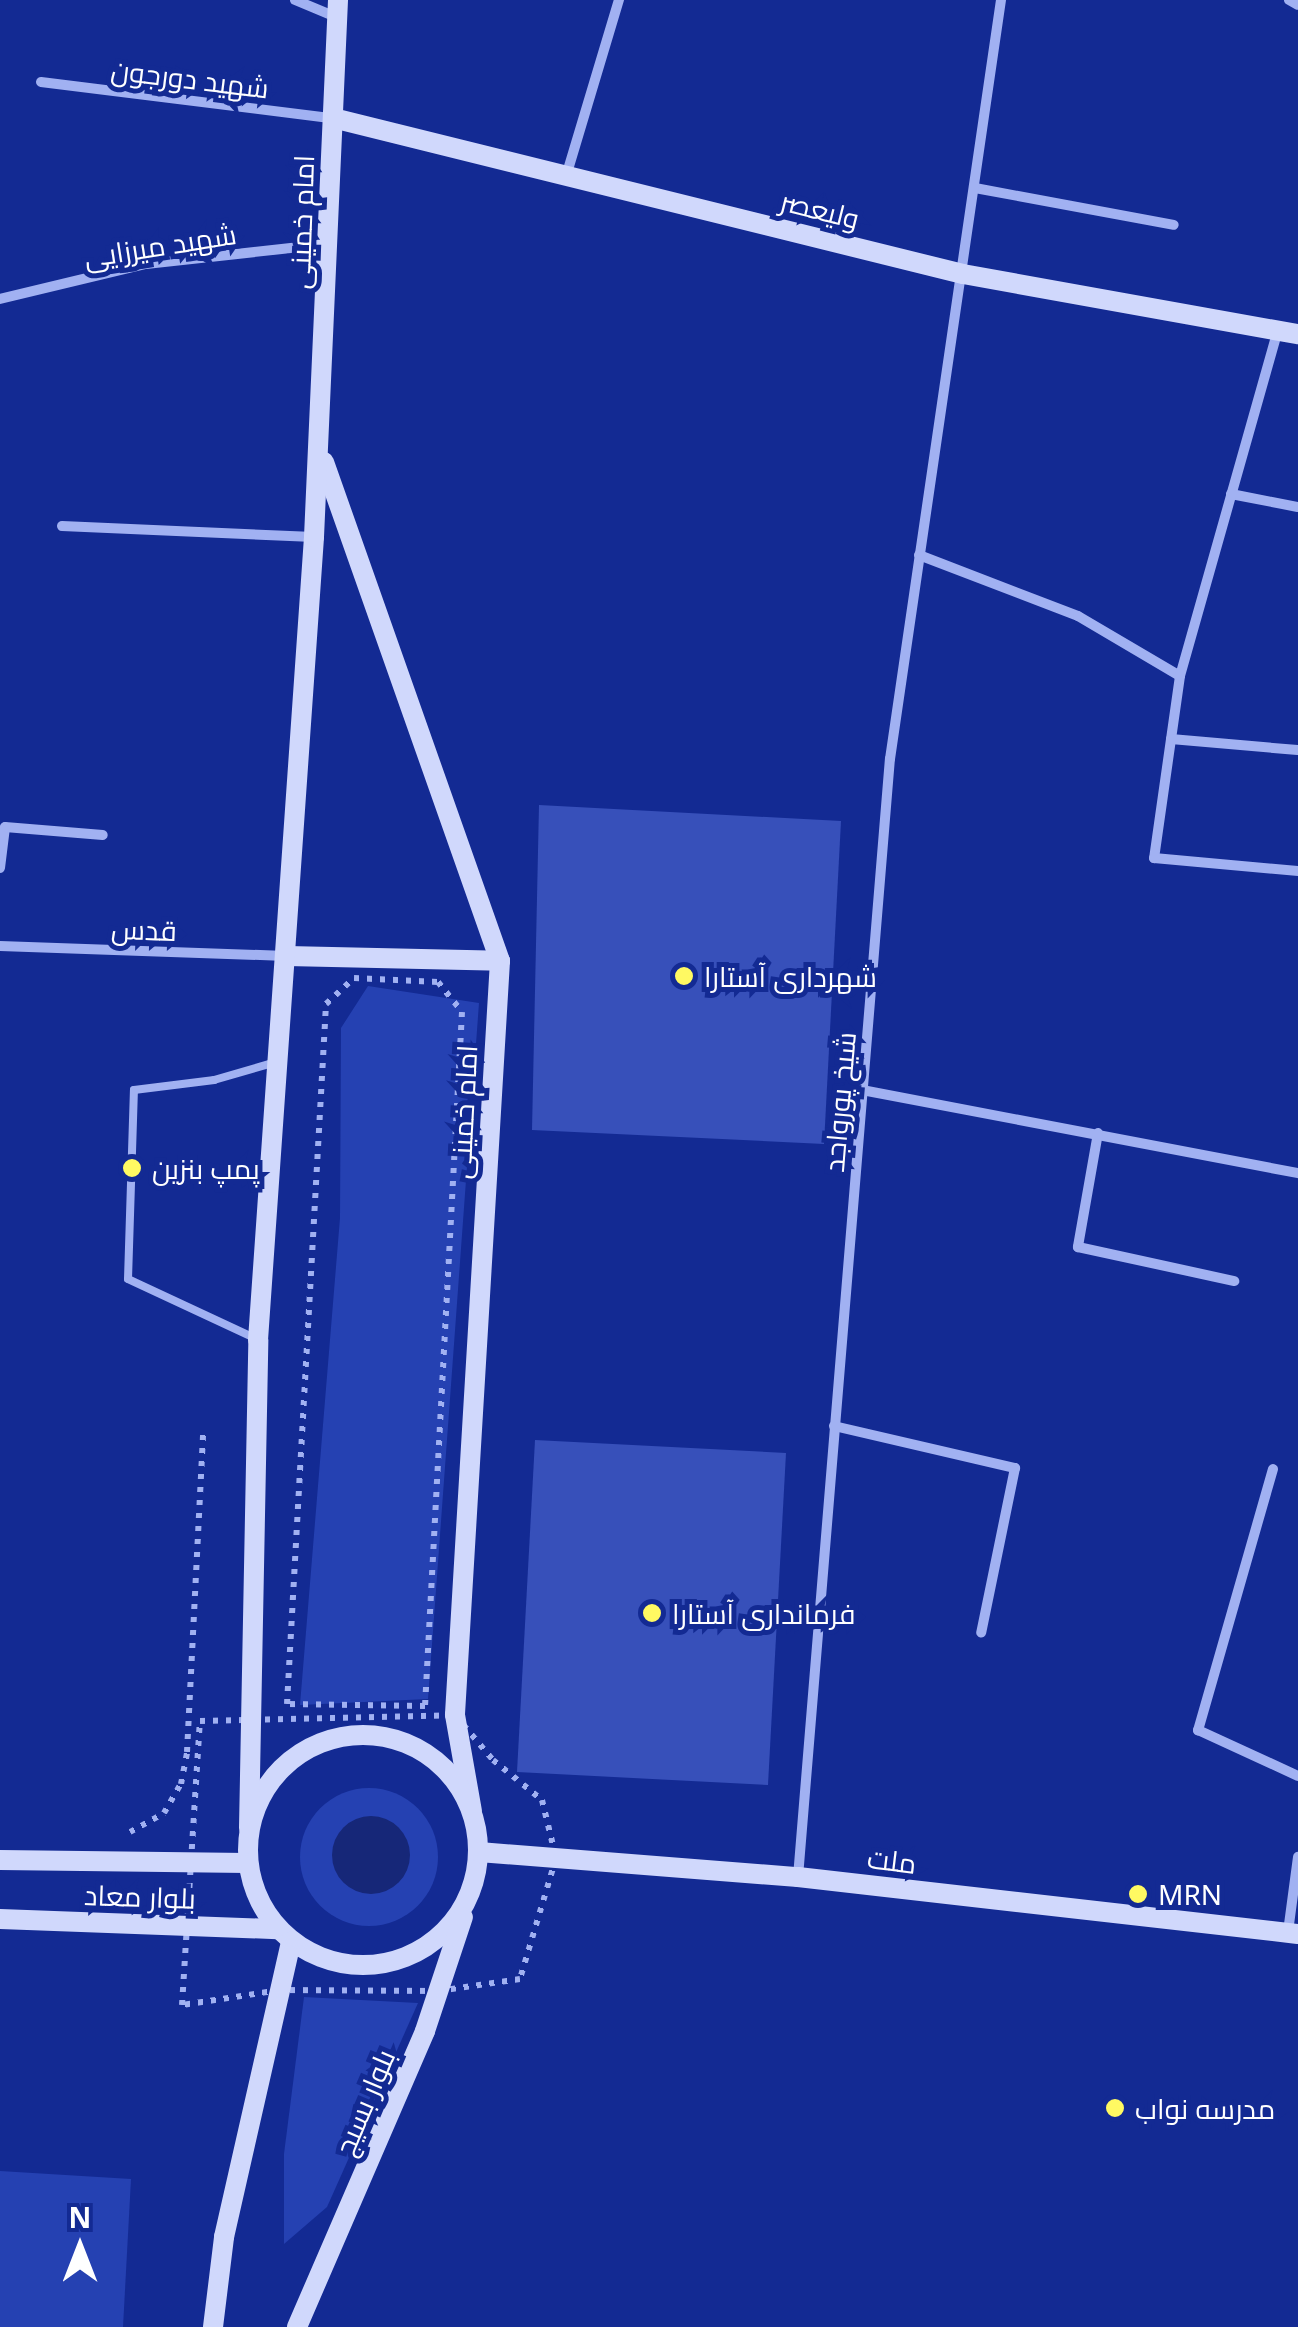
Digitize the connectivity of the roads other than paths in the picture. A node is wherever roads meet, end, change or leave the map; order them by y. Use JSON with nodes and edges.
{"nodes":[{"id":1,"x":294,"y":0,"type":"edge"},
{"id":2,"x":619,"y":0,"type":"edge"},
{"id":3,"x":1001,"y":0,"type":"edge"},
{"id":4,"x":1289,"y":0,"type":"edge"},
{"id":5,"x":1298,"y":5,"type":"edge"},
{"id":6,"x":338,"y":9,"type":"edge"},
{"id":7,"x":41,"y":82,"type":"dead end"},
{"id":8,"x":333,"y":118,"type":"junction"},
{"id":9,"x":566,"y":173,"type":"junction"},
{"id":10,"x":975,"y":188,"type":"junction"},
{"id":11,"x":1174,"y":225,"type":"dead end"},
{"id":12,"x":328,"y":244,"type":"junction"},
{"id":13,"x":963,"y":274,"type":"junction"},
{"id":14,"x":0,"y":299,"type":"edge"},
{"id":15,"x":1287,"y":334,"type":"edge"},
{"id":16,"x":319,"y":446,"type":"junction"},
{"id":17,"x":1231,"y":494,"type":"junction"},
{"id":18,"x":1298,"y":506,"type":"edge"},
{"id":19,"x":62,"y":526,"type":"dead end"},
{"id":20,"x":314,"y":537,"type":"junction"},
{"id":21,"x":919,"y":556,"type":"junction"},
{"id":22,"x":1180,"y":676,"type":"junction"},
{"id":23,"x":1171,"y":739,"type":"junction"},
{"id":24,"x":1298,"y":750,"type":"edge"},
{"id":25,"x":103,"y":836,"type":"dead end"},
{"id":26,"x":0,"y":868,"type":"edge"},
{"id":27,"x":1298,"y":871,"type":"edge"},
{"id":28,"x":0,"y":946,"type":"edge"},
{"id":29,"x":288,"y":956,"type":"junction"},
{"id":30,"x":500,"y":961,"type":"junction"},
{"id":31,"x":281,"y":1061,"type":"junction"},
{"id":32,"x":862,"y":1090,"type":"junction"},
{"id":33,"x":1098,"y":1133,"type":"junction"},
{"id":34,"x":1298,"y":1172,"type":"edge"},
{"id":35,"x":1234,"y":1281,"type":"dead end"},
{"id":36,"x":258,"y":1340,"type":"junction"},
{"id":37,"x":834,"y":1426,"type":"junction"},
{"id":38,"x":1273,"y":1469,"type":"dead end"},
{"id":39,"x":981,"y":1632,"type":"dead end"},
{"id":40,"x":1298,"y":1776,"type":"edge"},
{"id":41,"x":472,"y":1811,"type":"junction"},
{"id":42,"x":249,"y":1828,"type":"junction"},
{"id":43,"x":479,"y":1852,"type":"junction"},
{"id":44,"x":1298,"y":1857,"type":"edge"},
{"id":45,"x":0,"y":1860,"type":"edge"},
{"id":46,"x":247,"y":1864,"type":"junction"},
{"id":47,"x":798,"y":1877,"type":"junction"},
{"id":48,"x":470,"y":1894,"type":"junction"},
{"id":49,"x":0,"y":1918,"type":"edge"},
{"id":50,"x":1293,"y":1933,"type":"edge"},
{"id":51,"x":284,"y":1935,"type":"junction"},
{"id":52,"x":213,"y":2327,"type":"edge"},
{"id":53,"x":296,"y":2327,"type":"edge"}],
"edges":[{"from":1,"to":6,"type":"street"},
{"from":2,"to":9,"type":"street"},
{"from":3,"to":10,"type":"street","name":"شیخ پورواجد"},
{"from":4,"to":5,"type":"street"},
{"from":6,"to":8,"type":"street","name":"امام خمینی"},
{"from":7,"to":8,"type":"street","name":"شهید دورجون"},
{"from":8,"to":9,"type":"street","name":"ولیعصر"},
{"from":8,"to":12,"type":"street","name":"امام خمینی"},
{"from":9,"to":13,"type":"street","name":"ولیعصر"},
{"from":10,"to":11,"type":"street"},
{"from":10,"to":13,"type":"street","name":"شیخ پورواجد"},
{"from":12,"to":14,"type":"street","name":"شهید میرزایی"},
{"from":12,"to":16,"type":"street","name":"امام خمینی"},
{"from":13,"to":15,"type":"street","name":"ولیعصر"},
{"from":13,"to":21,"type":"street","name":"شیخ پورواجد"},
{"from":15,"to":17,"type":"street"},
{"from":16,"to":20,"type":"street","name":"امام خمینی"},
{"from":16,"to":30,"type":"street","name":"امام خمینی"},
{"from":17,"to":18,"type":"street"},
{"from":17,"to":22,"type":"street"},
{"from":19,"to":20,"type":"street"},
{"from":20,"to":29,"type":"street","name":"امام خمینی"},
{"from":21,"to":22,"type":"street"},
{"from":21,"to":32,"type":"street","name":"شیخ پورواجد"},
{"from":22,"to":23,"type":"street"},
{"from":23,"to":24,"type":"street"},
{"from":23,"to":27,"type":"street"},
{"from":25,"to":26,"type":"street"},
{"from":28,"to":29,"type":"street","name":"قدس"},
{"from":29,"to":30,"type":"street"},
{"from":29,"to":31,"type":"street","name":"امام خمینی"},
{"from":30,"to":41,"type":"street","name":"امام خمینی"},
{"from":31,"to":36,"type":"street","name":"امام خمینی"},
{"from":31,"to":36,"type":"lane"},
{"from":32,"to":33,"type":"street"},
{"from":32,"to":37,"type":"street","name":"شیخ پورواجد"},
{"from":33,"to":34,"type":"street"},
{"from":33,"to":35,"type":"street"},
{"from":36,"to":42,"type":"street","name":"امام خمینی"},
{"from":37,"to":39,"type":"street"},
{"from":37,"to":47,"type":"street","name":"شیخ پورواجد"},
{"from":38,"to":40,"type":"street"},
{"from":41,"to":42,"type":"street"},
{"from":41,"to":43,"type":"street"},
{"from":42,"to":46,"type":"street"},
{"from":43,"to":47,"type":"street","name":"ملت"},
{"from":43,"to":48,"type":"street"},
{"from":44,"to":50,"type":"street"},
{"from":45,"to":46,"type":"street","name":"بلوار معاد"},
{"from":46,"to":51,"type":"street"},
{"from":47,"to":50,"type":"street","name":"ملت"},
{"from":48,"to":51,"type":"street"},
{"from":48,"to":53,"type":"street","name":"بلوار بسیج"},
{"from":49,"to":51,"type":"street","name":"بلوار معاد"},
{"from":51,"to":52,"type":"street"}]}
